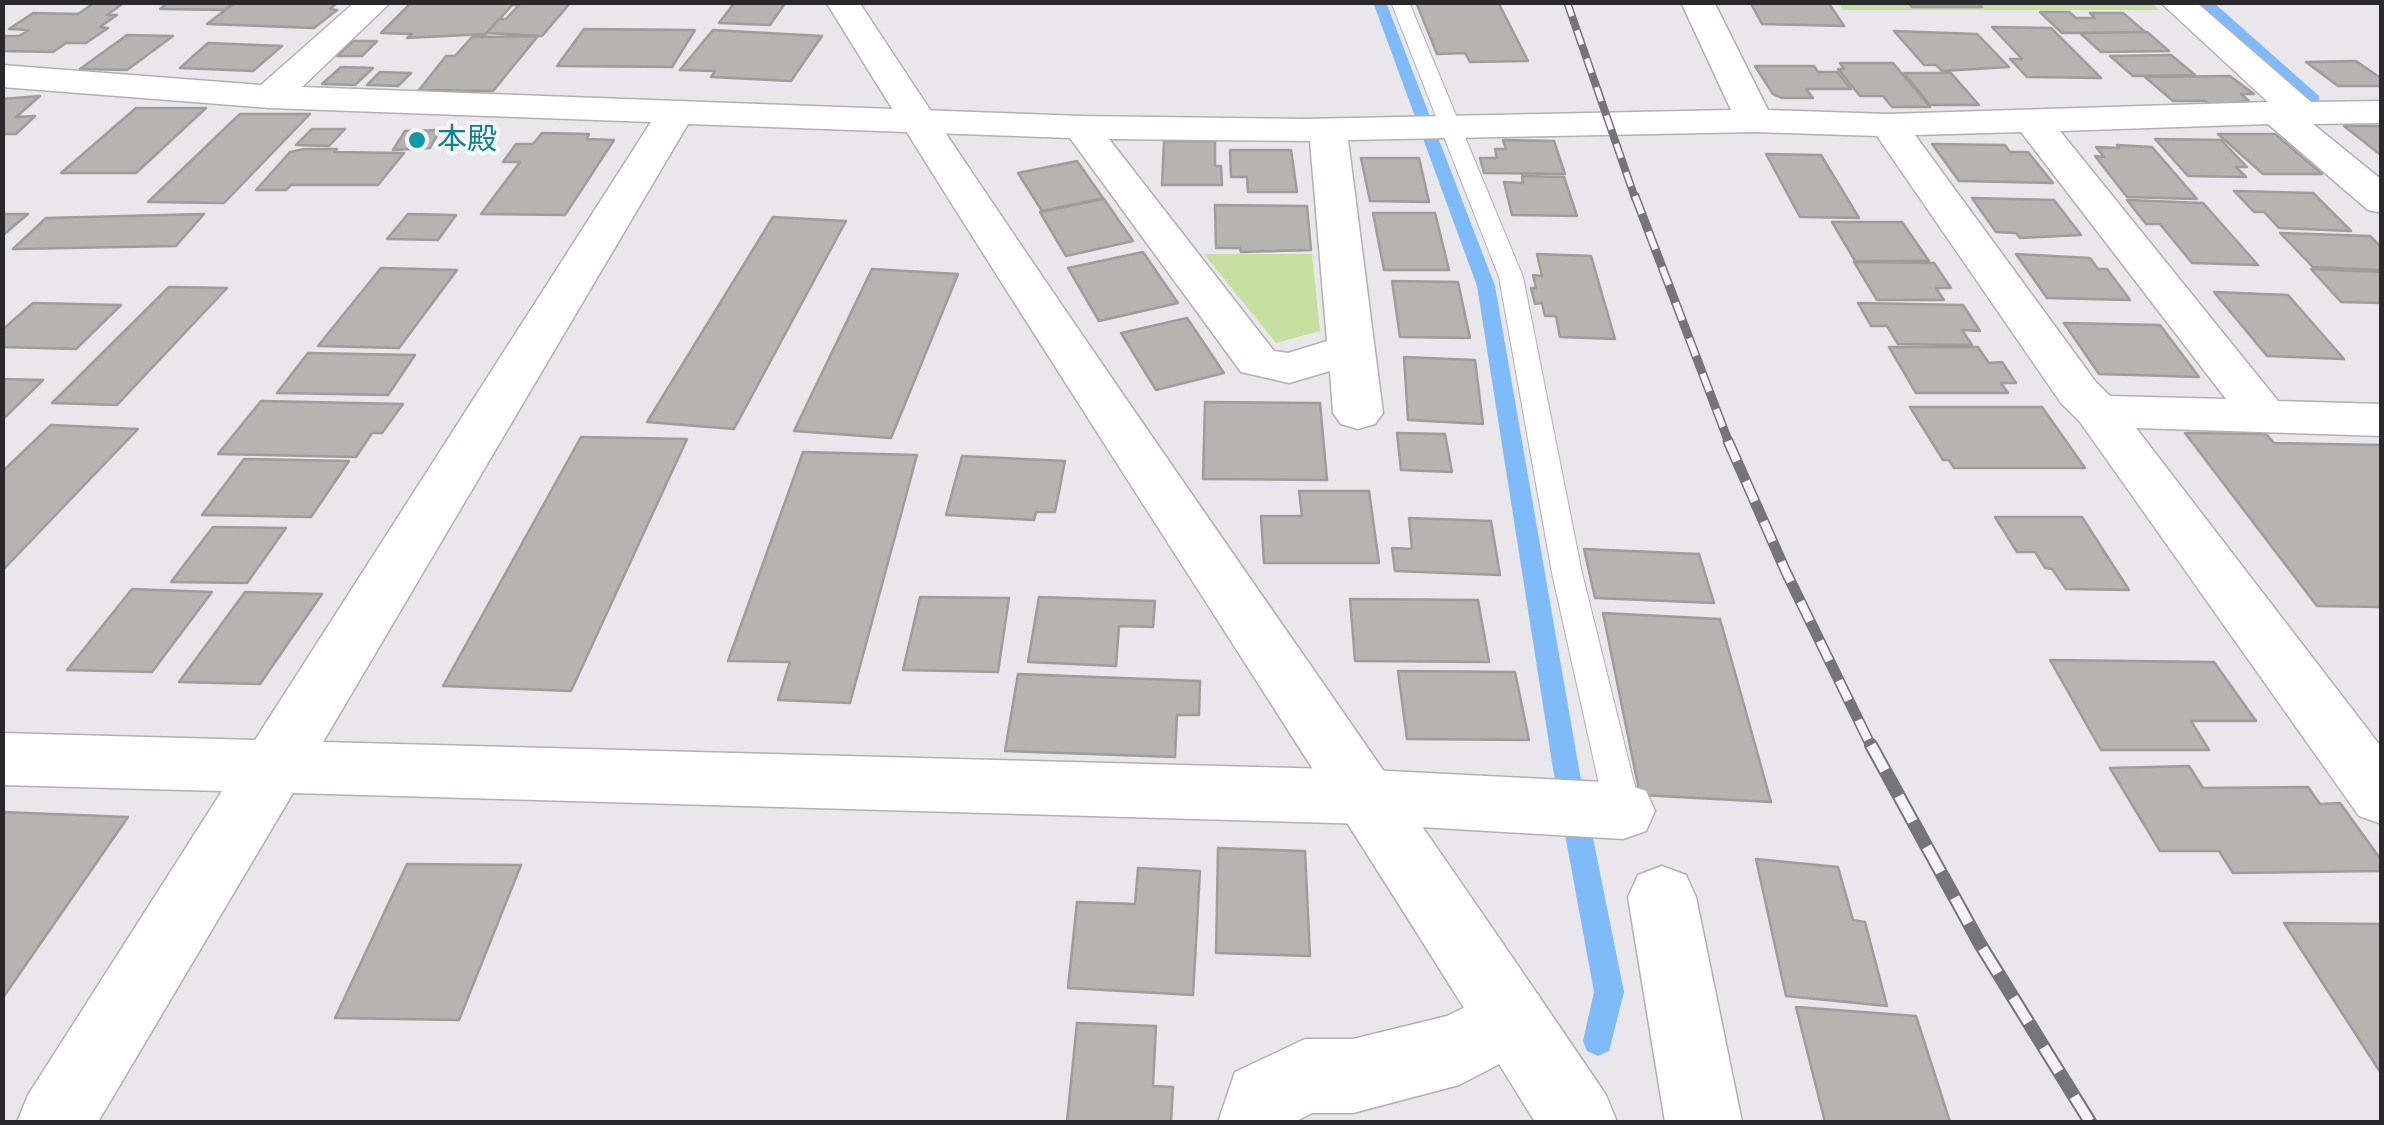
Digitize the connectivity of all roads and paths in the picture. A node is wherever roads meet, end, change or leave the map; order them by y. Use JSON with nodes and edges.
{"nodes":[{"id":1,"x":375,"y":2,"type":"edge"},
{"id":2,"x":842,"y":2,"type":"edge"},
{"id":3,"x":1400,"y":2,"type":"edge"},
{"id":4,"x":1697,"y":2,"type":"edge"},
{"id":5,"x":2176,"y":2,"type":"edge"},
{"id":6,"x":2,"y":76,"type":"edge"},
{"id":7,"x":270,"y":97,"type":"junction"},
{"id":8,"x":677,"y":111,"type":"junction"},
{"id":9,"x":2289,"y":112,"type":"junction"},
{"id":10,"x":2382,"y":112,"type":"edge"},
{"id":11,"x":917,"y":120,"type":"junction"},
{"id":12,"x":2032,"y":121,"type":"junction"},
{"id":13,"x":1755,"y":122,"type":"junction"},
{"id":14,"x":1888,"y":125,"type":"junction"},
{"id":15,"x":1081,"y":127,"type":"junction"},
{"id":16,"x":1436,"y":127,"type":"junction"},
{"id":17,"x":1328,"y":130,"type":"junction"},
{"id":18,"x":2382,"y":201,"type":"edge"},
{"id":19,"x":1352,"y":348,"type":"junction"},
{"id":20,"x":2097,"y":411,"type":"junction"},
{"id":21,"x":1358,"y":413,"type":"dead end"},
{"id":22,"x":2265,"y":417,"type":"junction"},
{"id":23,"x":2382,"y":420,"type":"edge"},
{"id":24,"x":2,"y":758,"type":"edge"},
{"id":25,"x":273,"y":768,"type":"junction"},
{"id":26,"x":1369,"y":797,"type":"junction"},
{"id":27,"x":2382,"y":797,"type":"edge"},
{"id":28,"x":1623,"y":811,"type":"joint"},
{"id":29,"x":1662,"y":897,"type":"dead end"},
{"id":30,"x":1512,"y":1019,"type":"junction"},
{"id":31,"x":55,"y":1122,"type":"edge"},
{"id":32,"x":1256,"y":1122,"type":"edge"},
{"id":33,"x":1579,"y":1122,"type":"edge"},
{"id":34,"x":1704,"y":1122,"type":"edge"}],
"edges":[{"from":1,"to":7,"type":"street"},
{"from":2,"to":11,"type":"street"},
{"from":3,"to":16,"type":"lane"},
{"from":4,"to":13,"type":"street"},
{"from":5,"to":9,"type":"street"},
{"from":6,"to":7,"type":"street"},
{"from":7,"to":8,"type":"street"},
{"from":8,"to":11,"type":"street"},
{"from":8,"to":25,"type":"street"},
{"from":9,"to":10,"type":"street"},
{"from":9,"to":12,"type":"street"},
{"from":9,"to":18,"type":"street"},
{"from":11,"to":15,"type":"street"},
{"from":11,"to":26,"type":"street"},
{"from":12,"to":14,"type":"street"},
{"from":12,"to":22,"type":"street"},
{"from":13,"to":14,"type":"street"},
{"from":13,"to":16,"type":"street"},
{"from":14,"to":20,"type":"street"},
{"from":15,"to":17,"type":"street"},
{"from":15,"to":19,"type":"street"},
{"from":16,"to":17,"type":"street"},
{"from":16,"to":28,"type":"lane"},
{"from":17,"to":19,"type":"street"},
{"from":19,"to":21,"type":"street"},
{"from":20,"to":22,"type":"street"},
{"from":20,"to":27,"type":"street"},
{"from":22,"to":23,"type":"street"},
{"from":24,"to":25,"type":"street"},
{"from":25,"to":26,"type":"street"},
{"from":25,"to":31,"type":"street"},
{"from":26,"to":28,"type":"street"},
{"from":26,"to":30,"type":"street"},
{"from":29,"to":34,"type":"street"},
{"from":30,"to":32,"type":"street"},
{"from":30,"to":33,"type":"street"}]}
